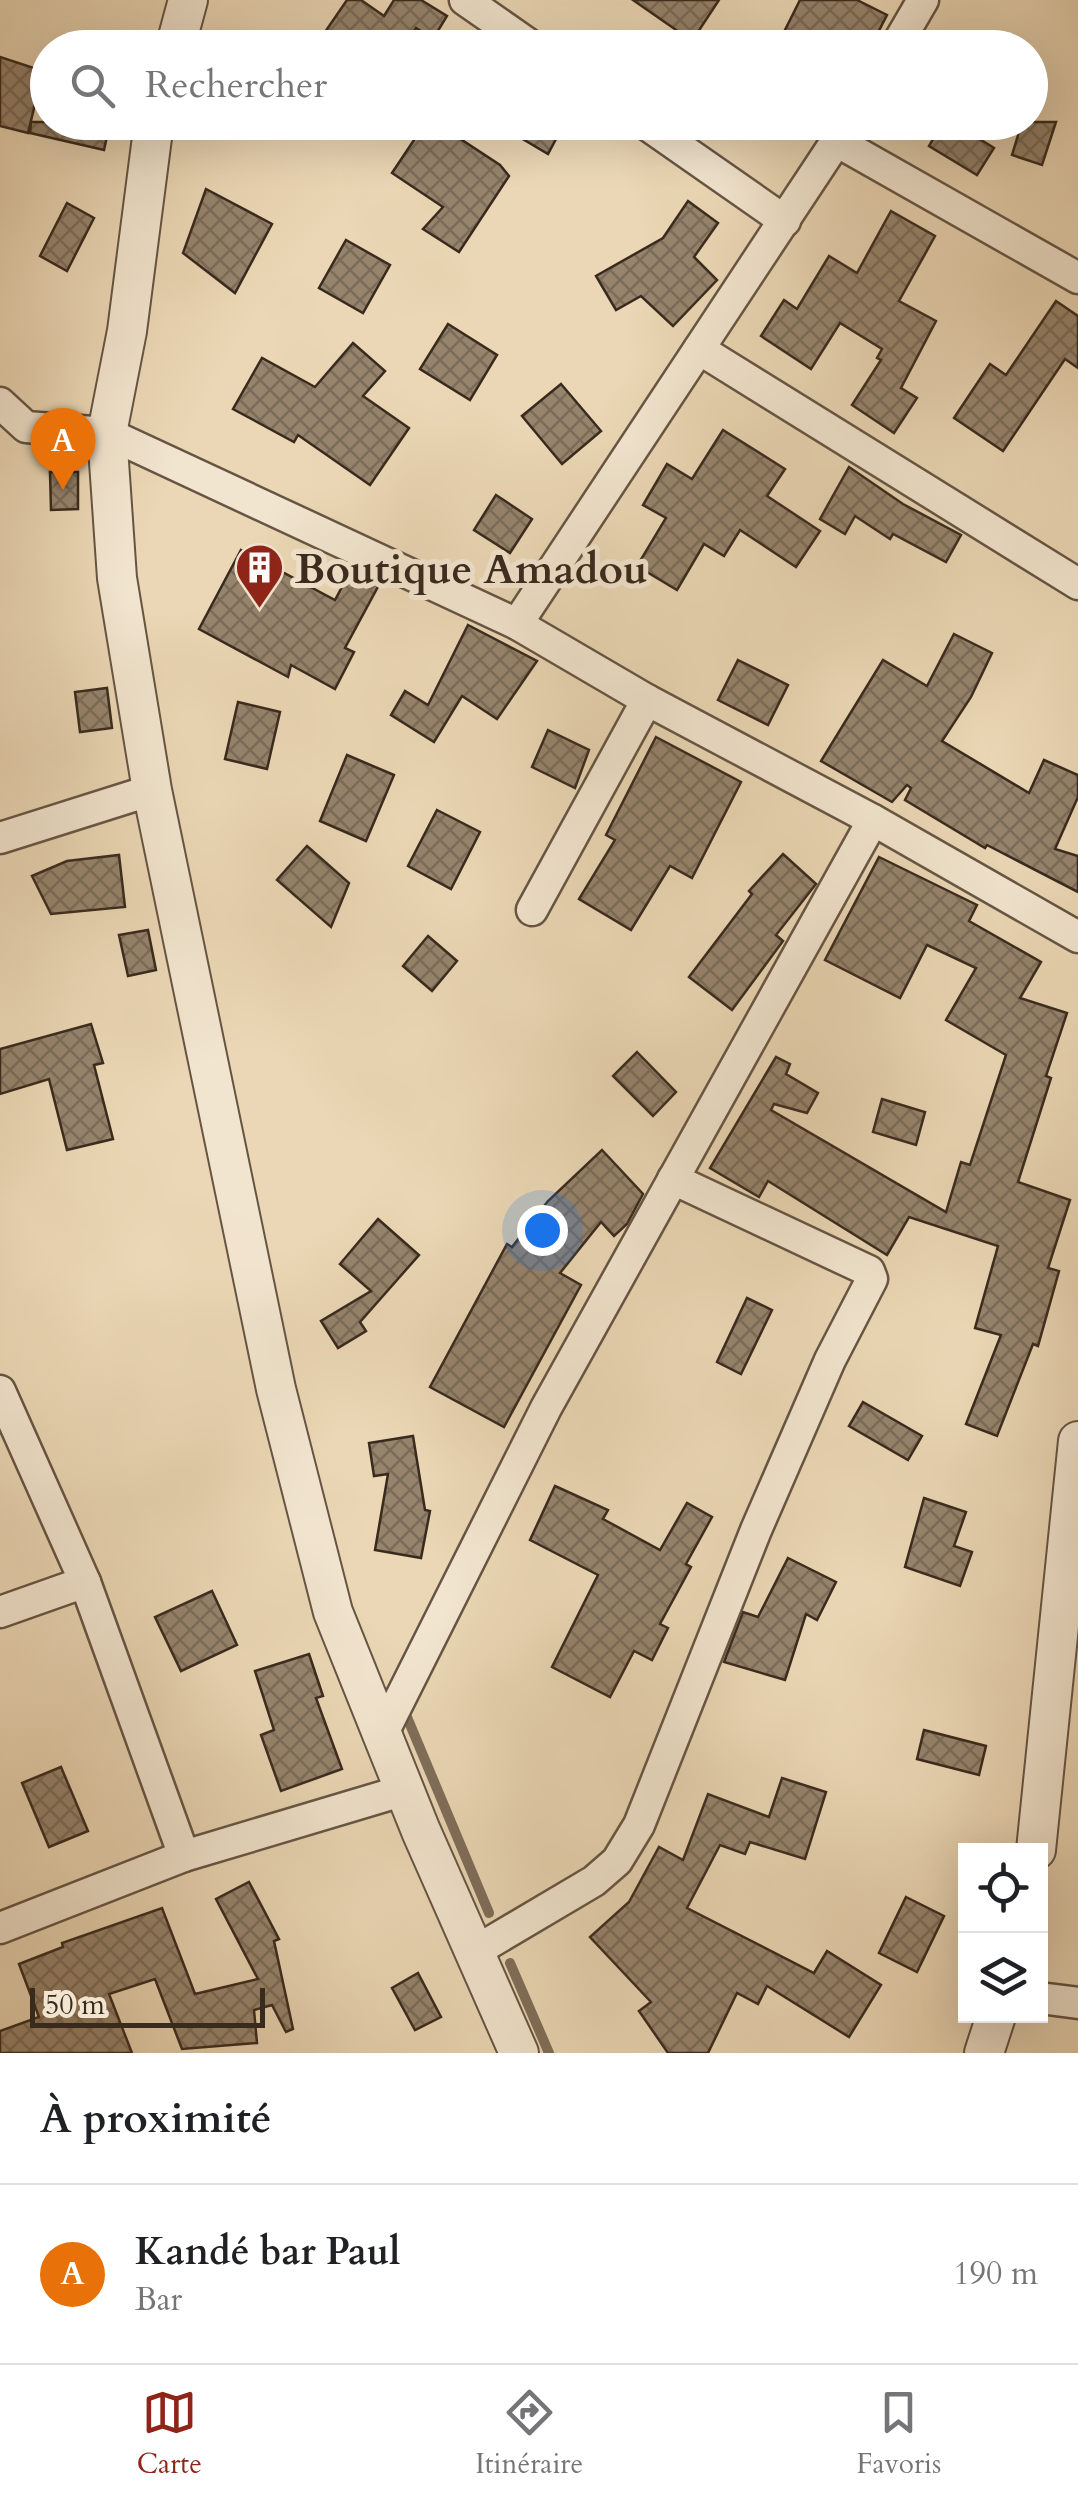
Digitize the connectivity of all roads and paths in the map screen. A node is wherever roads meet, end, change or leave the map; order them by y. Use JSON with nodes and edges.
{"nodes":[{"id":1,"x":188,"y":0,"type":"edge"},
{"id":2,"x":923,"y":0,"type":"edge"},
{"id":3,"x":472,"y":2,"type":"edge"},
{"id":4,"x":180,"y":30,"type":"edge"},
{"id":5,"x":510,"y":30,"type":"edge"},
{"id":6,"x":906,"y":30,"type":"edge"},
{"id":7,"x":152,"y":140,"type":"edge"},
{"id":8,"x":668,"y":140,"type":"edge"},
{"id":9,"x":839,"y":140,"type":"edge"},
{"id":10,"x":857,"y":140,"type":"edge"},
{"id":11,"x":785,"y":221,"type":"junction"},
{"id":12,"x":1078,"y":278,"type":"edge"},
{"id":13,"x":700,"y":349,"type":"junction"},
{"id":14,"x":0,"y":403,"type":"edge"},
{"id":15,"x":107,"y":433,"type":"junction"},
{"id":16,"x":13,"y":434,"type":"edge"},
{"id":17,"x":1078,"y":584,"type":"edge"},
{"id":18,"x":517,"y":624,"type":"junction"},
{"id":19,"x":647,"y":700,"type":"junction"},
{"id":20,"x":152,"y":790,"type":"junction"},
{"id":21,"x":873,"y":820,"type":"junction"},
{"id":22,"x":0,"y":838,"type":"edge"},
{"id":23,"x":532,"y":910,"type":"dead end"},
{"id":24,"x":1078,"y":937,"type":"edge"},
{"id":25,"x":673,"y":1179,"type":"junction"},
{"id":26,"x":0,"y":1391,"type":"edge"},
{"id":27,"x":1078,"y":1441,"type":"edge"},
{"id":28,"x":85,"y":1582,"type":"junction"},
{"id":29,"x":0,"y":1612,"type":"edge"},
{"id":30,"x":1066,"y":1680,"type":"edge"},
{"id":31,"x":383,"y":1733,"type":"junction"},
{"id":32,"x":405,"y":1790,"type":"junction"},
{"id":33,"x":1037,"y":1843,"type":"edge"},
{"id":34,"x":184,"y":1856,"type":"junction"},
{"id":35,"x":0,"y":1928,"type":"edge"},
{"id":36,"x":474,"y":1952,"type":"junction"},
{"id":37,"x":1048,"y":1999,"type":"edge"},
{"id":38,"x":1078,"y":2003,"type":"edge"},
{"id":39,"x":994,"y":2023,"type":"edge"},
{"id":40,"x":519,"y":2053,"type":"edge"},
{"id":41,"x":984,"y":2053,"type":"edge"}],
"edges":[{"from":1,"to":4,"type":"street"},
{"from":2,"to":6,"type":"street"},
{"from":3,"to":5,"type":"street"},
{"from":7,"to":15,"type":"street"},
{"from":8,"to":11,"type":"street"},
{"from":9,"to":11,"type":"street"},
{"from":10,"to":12,"type":"street"},
{"from":11,"to":13,"type":"street"},
{"from":13,"to":17,"type":"street"},
{"from":13,"to":18,"type":"street"},
{"from":14,"to":16,"type":"street"},
{"from":15,"to":16,"type":"street"},
{"from":15,"to":18,"type":"street"},
{"from":15,"to":20,"type":"street"},
{"from":18,"to":19,"type":"street"},
{"from":19,"to":21,"type":"street"},
{"from":19,"to":23,"type":"street"},
{"from":20,"to":22,"type":"street"},
{"from":20,"to":31,"type":"street"},
{"from":21,"to":24,"type":"street"},
{"from":21,"to":25,"type":"street"},
{"from":25,"to":31,"type":"street"},
{"from":25,"to":36,"type":"street"},
{"from":26,"to":28,"type":"street"},
{"from":27,"to":30,"type":"street"},
{"from":28,"to":29,"type":"street"},
{"from":28,"to":34,"type":"street"},
{"from":30,"to":33,"type":"street"},
{"from":31,"to":32,"type":"street"},
{"from":32,"to":34,"type":"street"},
{"from":32,"to":36,"type":"street"},
{"from":34,"to":35,"type":"street"},
{"from":36,"to":40,"type":"street"},
{"from":37,"to":38,"type":"street"},
{"from":39,"to":41,"type":"street"}]}
